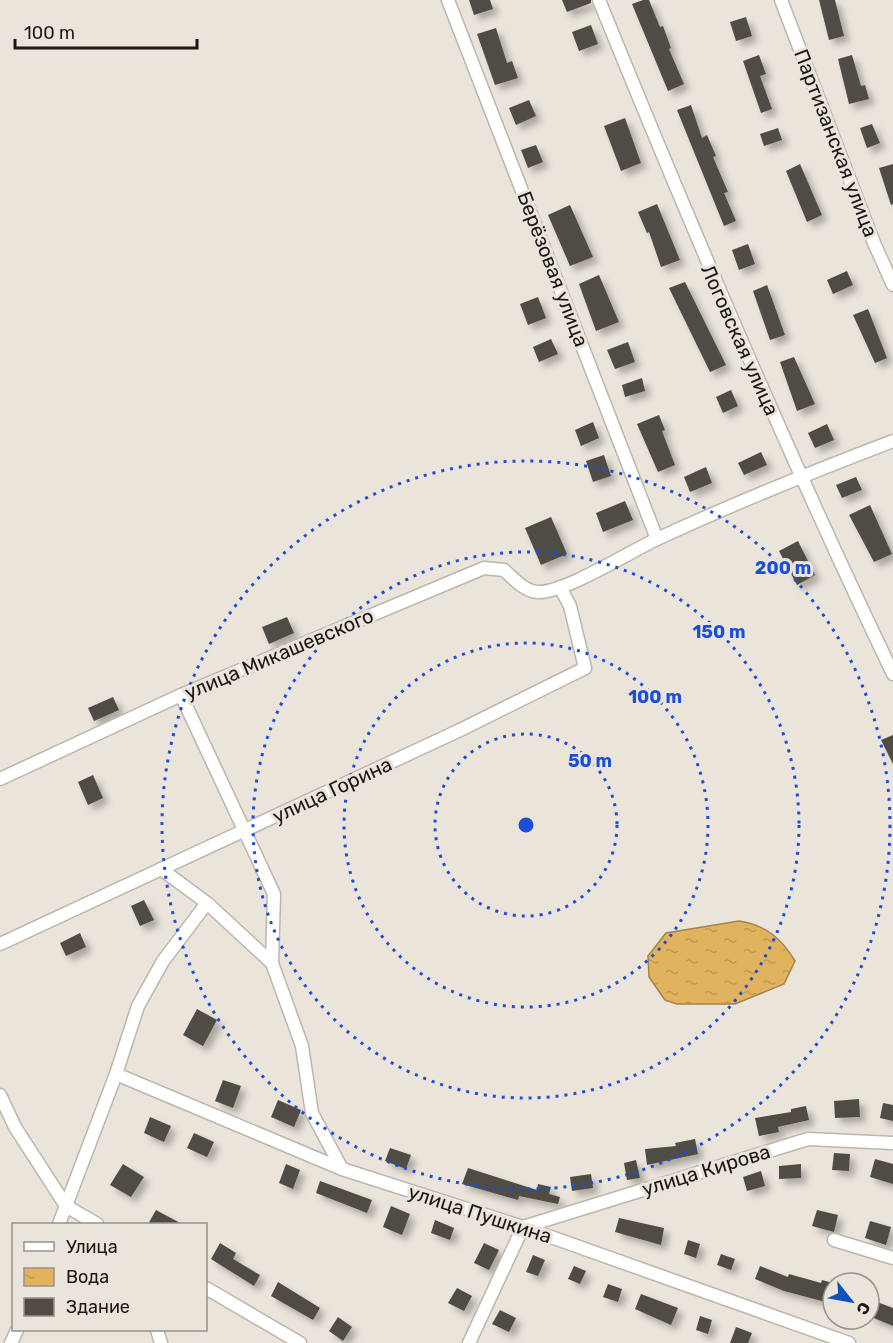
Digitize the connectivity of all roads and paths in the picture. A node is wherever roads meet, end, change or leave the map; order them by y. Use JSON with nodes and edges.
{"nodes":[{"id":1,"x":448,"y":0,"type":"edge"},
{"id":2,"x":599,"y":0,"type":"edge"},
{"id":3,"x":781,"y":0,"type":"edge"},
{"id":4,"x":893,"y":285,"type":"edge"},
{"id":5,"x":893,"y":441,"type":"edge"},
{"id":6,"x":800,"y":477,"type":"junction"},
{"id":7,"x":657,"y":539,"type":"junction"},
{"id":8,"x":560,"y":587,"type":"junction"},
{"id":9,"x":893,"y":674,"type":"edge"},
{"id":10,"x":181,"y":695,"type":"junction"},
{"id":11,"x":0,"y":779,"type":"edge"},
{"id":12,"x":244,"y":831,"type":"junction"},
{"id":13,"x":161,"y":869,"type":"junction"},
{"id":14,"x":207,"y":903,"type":"junction"},
{"id":15,"x":0,"y":944,"type":"edge"},
{"id":16,"x":272,"y":963,"type":"junction"},
{"id":17,"x":116,"y":1074,"type":"junction"},
{"id":18,"x":0,"y":1095,"type":"edge"},
{"id":19,"x":893,"y":1143,"type":"edge"},
{"id":20,"x":342,"y":1169,"type":"junction"},
{"id":21,"x":66,"y":1206,"type":"junction"},
{"id":22,"x":59,"y":1223,"type":"edge"},
{"id":23,"x":95,"y":1223,"type":"edge"},
{"id":24,"x":523,"y":1227,"type":"junction"},
{"id":25,"x":834,"y":1240,"type":"dead end"},
{"id":26,"x":893,"y":1258,"type":"edge"},
{"id":27,"x":207,"y":1289,"type":"edge"},
{"id":28,"x":300,"y":1343,"type":"edge"},
{"id":29,"x":469,"y":1343,"type":"edge"},
{"id":30,"x":849,"y":1343,"type":"edge"}],
"edges":[{"from":1,"to":7,"type":"street","name":"Берёзовая улица"},
{"from":2,"to":6,"type":"street","name":"Логовская улица"},
{"from":3,"to":4,"type":"street","name":"Партизанская улица"},
{"from":5,"to":6,"type":"street"},
{"from":6,"to":7,"type":"street"},
{"from":6,"to":9,"type":"street","name":"Логовская улица"},
{"from":7,"to":8,"type":"street"},
{"from":8,"to":10,"type":"street","name":"улица Микашевского"},
{"from":8,"to":12,"type":"street","name":"улица Горина"},
{"from":10,"to":11,"type":"street","name":"улица Микашевского"},
{"from":10,"to":12,"type":"street"},
{"from":12,"to":13,"type":"street","name":"улица Горина"},
{"from":12,"to":16,"type":"street"},
{"from":13,"to":14,"type":"street"},
{"from":13,"to":15,"type":"street","name":"улица Горина"},
{"from":14,"to":16,"type":"street"},
{"from":14,"to":17,"type":"street"},
{"from":16,"to":20,"type":"street"},
{"from":17,"to":20,"type":"street","name":"улица Пушкина"},
{"from":17,"to":21,"type":"street"},
{"from":18,"to":21,"type":"street"},
{"from":19,"to":24,"type":"street","name":"улица Кирова"},
{"from":20,"to":24,"type":"street","name":"улица Пушкина"},
{"from":21,"to":22,"type":"street"},
{"from":21,"to":23,"type":"street"},
{"from":24,"to":29,"type":"street"},
{"from":24,"to":30,"type":"street","name":"улица Пушкина"},
{"from":25,"to":26,"type":"street"},
{"from":27,"to":28,"type":"street"}]}
